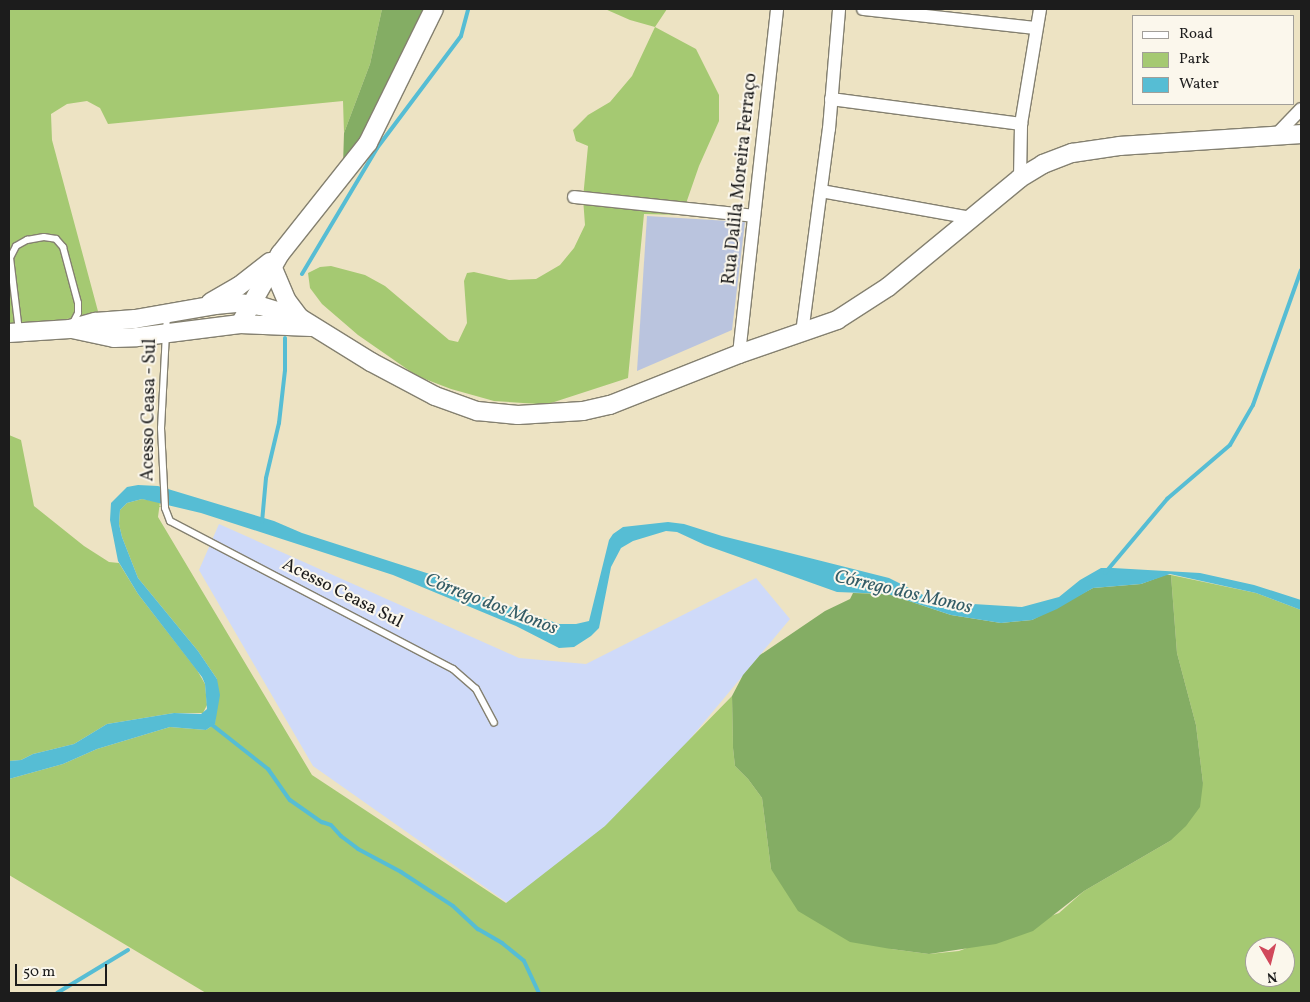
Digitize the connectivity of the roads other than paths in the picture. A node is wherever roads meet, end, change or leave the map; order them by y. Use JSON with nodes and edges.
{"nodes":[{"id":1,"x":434,"y":9,"type":"edge"},
{"id":2,"x":777,"y":9,"type":"edge"},
{"id":3,"x":839,"y":9,"type":"edge"},
{"id":4,"x":863,"y":9,"type":"edge"},
{"id":5,"x":1040,"y":9,"type":"edge"},
{"id":6,"x":1036,"y":28,"type":"junction"},
{"id":7,"x":831,"y":99,"type":"junction"},
{"id":8,"x":1301,"y":109,"type":"edge"},
{"id":9,"x":1021,"y":124,"type":"junction"},
{"id":10,"x":1301,"y":134,"type":"edge"},
{"id":11,"x":1276,"y":135,"type":"junction"},
{"id":12,"x":1020,"y":178,"type":"junction"},
{"id":13,"x":821,"y":191,"type":"junction"},
{"id":14,"x":574,"y":197,"type":"dead end"},
{"id":15,"x":754,"y":216,"type":"junction"},
{"id":16,"x":971,"y":218,"type":"junction"},
{"id":17,"x":276,"y":260,"type":"junction"},
{"id":18,"x":249,"y":305,"type":"junction"},
{"id":19,"x":198,"y":307,"type":"junction"},
{"id":20,"x":168,"y":313,"type":"junction"},
{"id":21,"x":307,"y":322,"type":"junction"},
{"id":22,"x":240,"y":324,"type":"junction"},
{"id":23,"x":70,"y":329,"type":"junction"},
{"id":24,"x":14,"y":332,"type":"edge"},
{"id":25,"x":802,"y":333,"type":"junction"},
{"id":26,"x":166,"y":334,"type":"junction"},
{"id":27,"x":739,"y":354,"type":"junction"},
{"id":28,"x":165,"y":508,"type":"joint"},
{"id":29,"x":494,"y":723,"type":"dead end"}],
"edges":[{"from":1,"to":17,"type":"main road"},
{"from":2,"to":15,"type":"street","name":"Rua Dalila Moreira Ferraço"},
{"from":3,"to":7,"type":"street"},
{"from":4,"to":6,"type":"street"},
{"from":5,"to":6,"type":"street"},
{"from":6,"to":9,"type":"street"},
{"from":7,"to":9,"type":"street"},
{"from":7,"to":13,"type":"street"},
{"from":8,"to":11,"type":"street"},
{"from":9,"to":12,"type":"street"},
{"from":10,"to":11,"type":"main road"},
{"from":11,"to":12,"type":"main road"},
{"from":12,"to":16,"type":"main road"},
{"from":13,"to":16,"type":"street"},
{"from":13,"to":25,"type":"street"},
{"from":14,"to":15,"type":"street"},
{"from":15,"to":27,"type":"street","name":"Rua Dalila Moreira Ferraço"},
{"from":16,"to":25,"type":"main road"},
{"from":17,"to":18,"type":"main road"},
{"from":17,"to":19,"type":"main road"},
{"from":17,"to":21,"type":"main road"},
{"from":18,"to":19,"type":"main road"},
{"from":18,"to":21,"type":"main road"},
{"from":18,"to":22,"type":"main road"},
{"from":19,"to":20,"type":"main road"},
{"from":20,"to":23,"type":"main road"},
{"from":20,"to":26,"type":"lane","name":"Acesso Ceasa - Sul"},
{"from":21,"to":22,"type":"main road"},
{"from":21,"to":27,"type":"main road"},
{"from":22,"to":26,"type":"main road"},
{"from":23,"to":24,"type":"main road"},
{"from":23,"to":24,"type":"lane"},
{"from":23,"to":26,"type":"main road"},
{"from":25,"to":27,"type":"main road"},
{"from":26,"to":28,"type":"lane","name":"Acesso Ceasa - Sul"},
{"from":28,"to":29,"type":"lane","name":"Acesso Ceasa Sul"}]}
